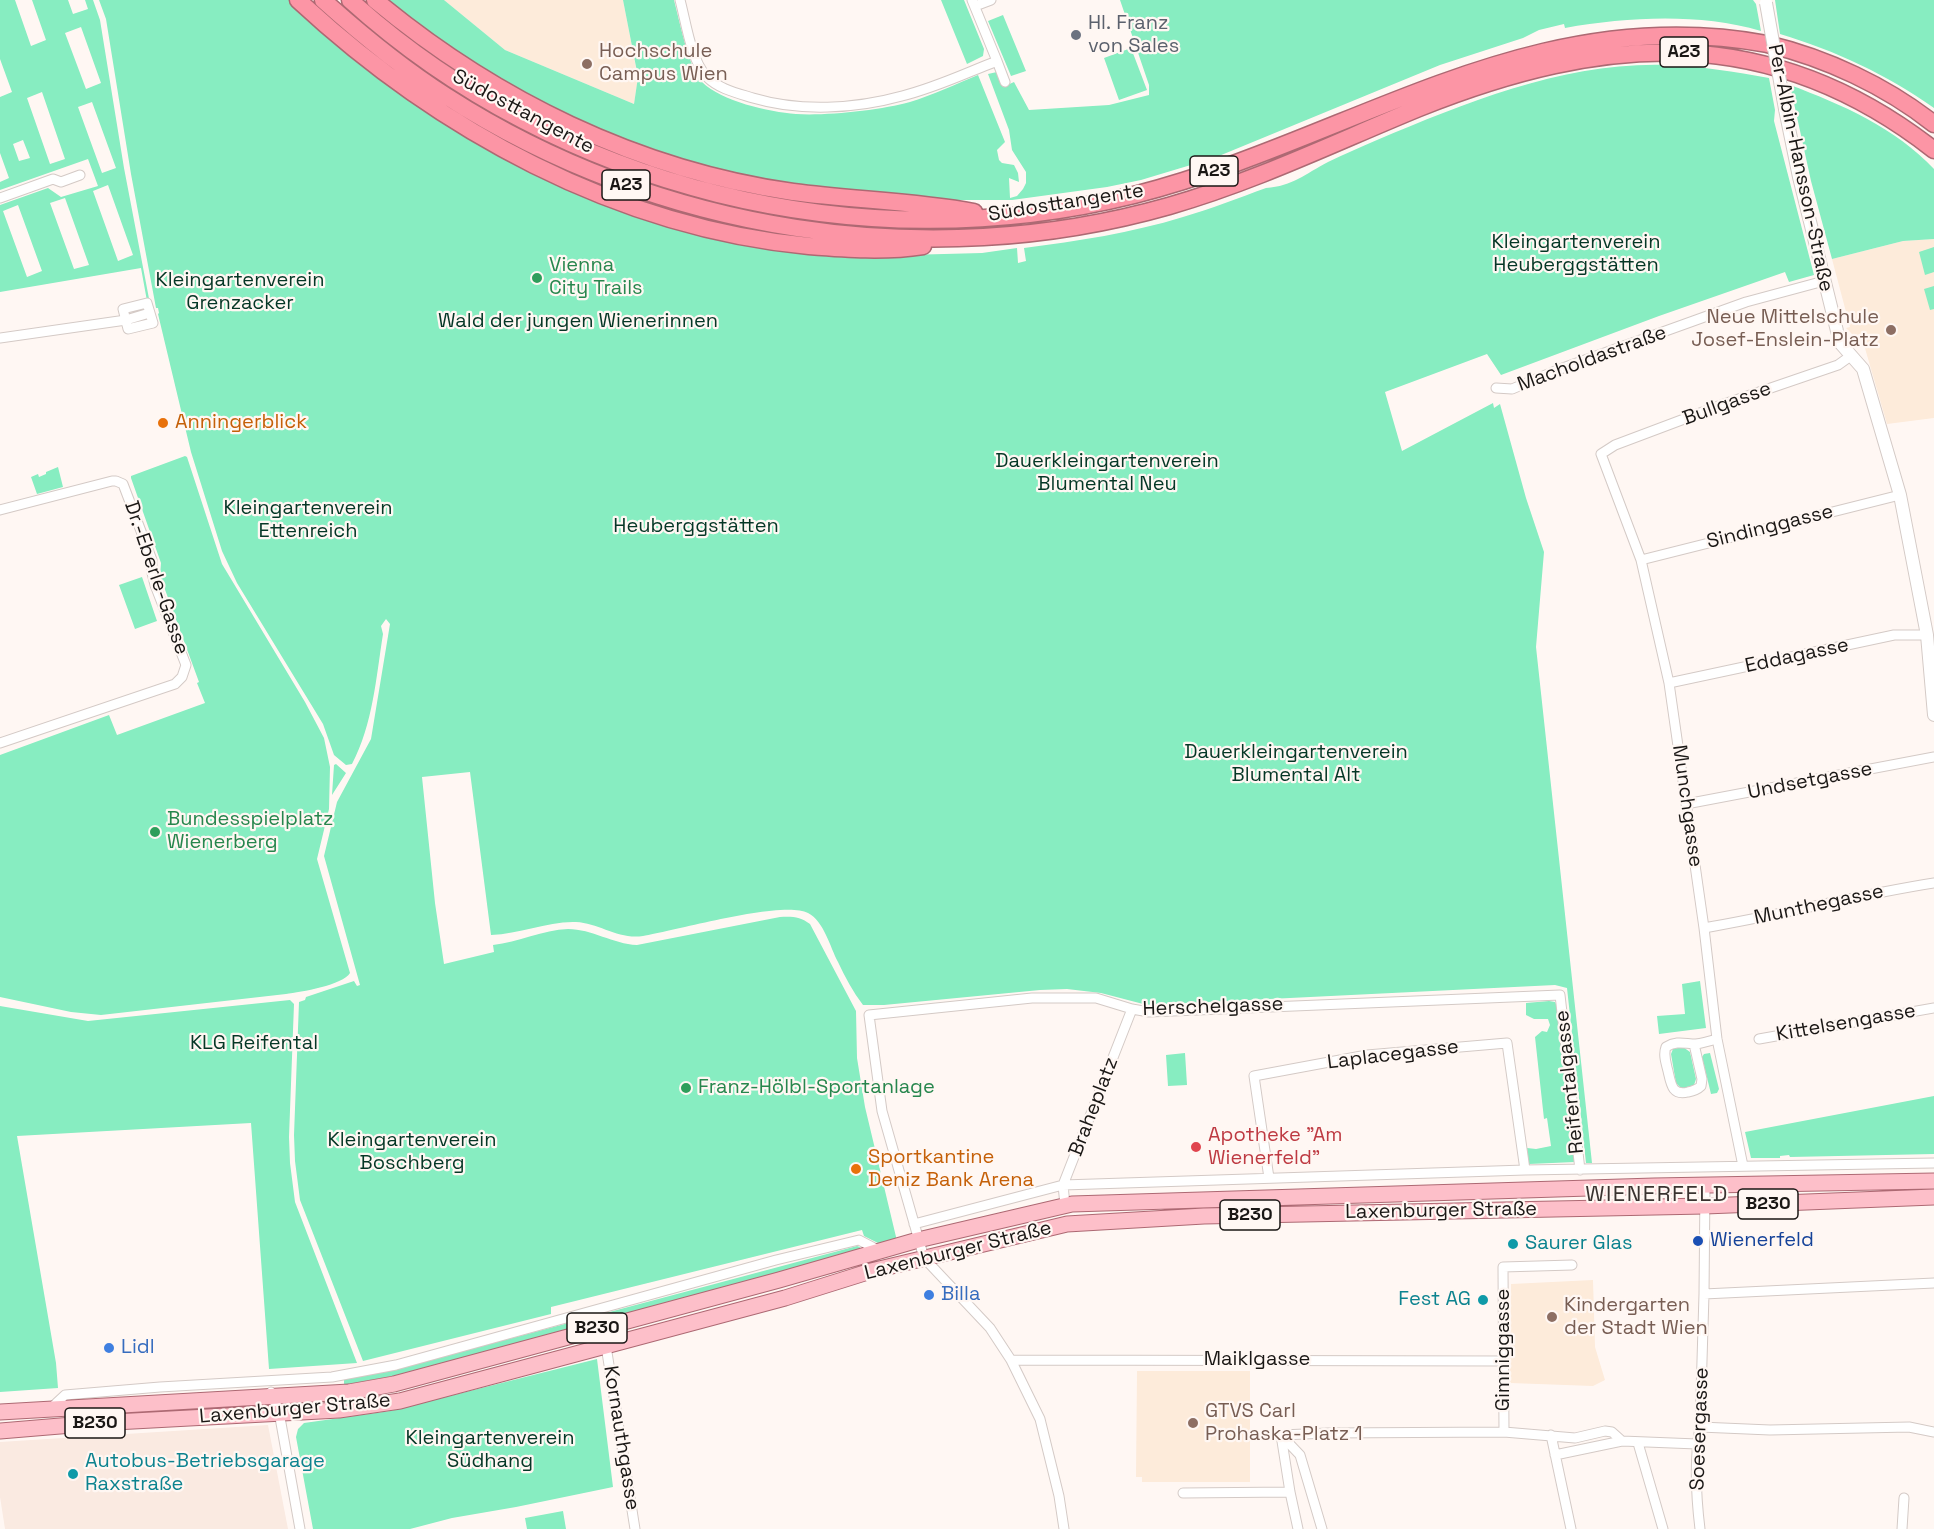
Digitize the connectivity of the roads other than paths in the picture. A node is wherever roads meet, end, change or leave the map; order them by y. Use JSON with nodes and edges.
{"nodes":[{"id":1,"x":298,"y":0,"type":"edge"},
{"id":2,"x":323,"y":0,"type":"edge"},
{"id":3,"x":350,"y":0,"type":"edge"},
{"id":4,"x":375,"y":0,"type":"edge"},
{"id":5,"x":680,"y":0,"type":"edge"},
{"id":6,"x":991,"y":0,"type":"edge"},
{"id":7,"x":1766,"y":1,"type":"edge"},
{"id":8,"x":973,"y":3,"type":"edge"},
{"id":9,"x":997,"y":61,"type":"junction"},
{"id":10,"x":1005,"y":82,"type":"dead end"},
{"id":11,"x":1934,"y":124,"type":"edge"},
{"id":12,"x":1934,"y":150,"type":"edge"},
{"id":13,"x":80,"y":175,"type":"dead end"},
{"id":14,"x":0,"y":198,"type":"edge"},
{"id":15,"x":1004,"y":217,"type":"junction"},
{"id":16,"x":977,"y":238,"type":"junction"},
{"id":17,"x":1824,"y":281,"type":"junction"},
{"id":18,"x":146,"y":314,"type":"dead end"},
{"id":19,"x":0,"y":338,"type":"edge"},
{"id":20,"x":1852,"y":356,"type":"junction"},
{"id":21,"x":1496,"y":388,"type":"dead end"},
{"id":22,"x":1601,"y":454,"type":"joint"},
{"id":23,"x":1900,"y":495,"type":"junction"},
{"id":24,"x":0,"y":510,"type":"edge"},
{"id":25,"x":1641,"y":560,"type":"junction"},
{"id":26,"x":1927,"y":635,"type":"junction"},
{"id":27,"x":1668,"y":683,"type":"junction"},
{"id":28,"x":1934,"y":716,"type":"edge"},
{"id":29,"x":0,"y":744,"type":"edge"},
{"id":30,"x":1934,"y":757,"type":"edge"},
{"id":31,"x":1686,"y":804,"type":"junction"},
{"id":32,"x":1934,"y":883,"type":"edge"},
{"id":33,"x":1704,"y":928,"type":"junction"},
{"id":34,"x":1560,"y":995,"type":"joint"},
{"id":35,"x":1934,"y":1008,"type":"edge"},
{"id":36,"x":1132,"y":1010,"type":"junction"},
{"id":37,"x":1759,"y":1039,"type":"dead end"},
{"id":38,"x":1717,"y":1040,"type":"junction"},
{"id":39,"x":1694,"y":1044,"type":"junction"},
{"id":40,"x":1934,"y":1163,"type":"edge"},
{"id":41,"x":1743,"y":1166,"type":"junction"},
{"id":42,"x":1524,"y":1170,"type":"junction"},
{"id":43,"x":1580,"y":1170,"type":"junction"},
{"id":44,"x":1269,"y":1178,"type":"junction"},
{"id":45,"x":1934,"y":1181,"type":"edge"},
{"id":46,"x":1063,"y":1185,"type":"junction"},
{"id":47,"x":1705,"y":1186,"type":"junction"},
{"id":48,"x":1934,"y":1197,"type":"edge"},
{"id":49,"x":1065,"y":1205,"type":"junction"},
{"id":50,"x":1705,"y":1206,"type":"junction"},
{"id":51,"x":914,"y":1224,"type":"junction"},
{"id":52,"x":918,"y":1240,"type":"junction"},
{"id":53,"x":924,"y":1258,"type":"junction"},
{"id":54,"x":1572,"y":1266,"type":"dead end"},
{"id":55,"x":1934,"y":1283,"type":"edge"},
{"id":56,"x":1704,"y":1294,"type":"junction"},
{"id":57,"x":606,"y":1346,"type":"junction"},
{"id":58,"x":1011,"y":1360,"type":"junction"},
{"id":59,"x":1504,"y":1361,"type":"junction"},
{"id":60,"x":270,"y":1389,"type":"junction"},
{"id":61,"x":49,"y":1410,"type":"junction"},
{"id":62,"x":0,"y":1412,"type":"edge"},
{"id":63,"x":279,"y":1412,"type":"junction"},
{"id":64,"x":1700,"y":1427,"type":"junction"},
{"id":65,"x":0,"y":1431,"type":"edge"},
{"id":66,"x":1504,"y":1432,"type":"junction"},
{"id":67,"x":1934,"y":1432,"type":"edge"},
{"id":68,"x":1281,"y":1436,"type":"junction"},
{"id":69,"x":1551,"y":1436,"type":"junction"},
{"id":70,"x":1622,"y":1441,"type":"junction"},
{"id":71,"x":1638,"y":1443,"type":"junction"},
{"id":72,"x":1697,"y":1444,"type":"junction"},
{"id":73,"x":1555,"y":1455,"type":"junction"},
{"id":74,"x":1290,"y":1492,"type":"junction"},
{"id":75,"x":1183,"y":1493,"type":"dead end"},
{"id":76,"x":1904,"y":1498,"type":"dead end"},
{"id":77,"x":300,"y":1529,"type":"edge"},
{"id":78,"x":635,"y":1529,"type":"edge"},
{"id":79,"x":1064,"y":1529,"type":"edge"},
{"id":80,"x":1298,"y":1529,"type":"edge"},
{"id":81,"x":1322,"y":1529,"type":"edge"},
{"id":82,"x":1571,"y":1529,"type":"edge"},
{"id":83,"x":1663,"y":1529,"type":"edge"},
{"id":84,"x":1700,"y":1529,"type":"edge"},
{"id":85,"x":1902,"y":1529,"type":"edge"}],
"edges":[{"from":1,"to":16,"type":"highway"},
{"from":2,"to":16,"type":"highway","name":"Südosttangente","number":"A23"},
{"from":3,"to":15,"type":"highway","name":"Südosttangente","number":"A23"},
{"from":4,"to":15,"type":"highway"},
{"from":5,"to":9,"type":"street"},
{"from":6,"to":8,"type":"street"},
{"from":7,"to":17,"type":"street","name":"Per-Albin-Hansson-Straße","bridge":true},
{"from":8,"to":9,"type":"street"},
{"from":9,"to":10,"type":"street"},
{"from":11,"to":15,"type":"highway","name":"Südosttangente","number":"A23"},
{"from":12,"to":16,"type":"highway","name":"Südosttangente","number":"A23"},
{"from":13,"to":14,"type":"street"},
{"from":17,"to":20,"type":"street","name":"Per-Albin-Hansson-Straße"},
{"from":17,"to":21,"type":"street","name":"Macholdastraße"},
{"from":18,"to":19,"type":"street"},
{"from":20,"to":22,"type":"street","name":"Bullgasse"},
{"from":20,"to":23,"type":"street","name":"Per-Albin-Hansson-Straße"},
{"from":22,"to":25,"type":"street","name":"Munchgasse"},
{"from":23,"to":25,"type":"street","name":"Sindinggasse"},
{"from":23,"to":26,"type":"street","name":"Per-Albin-Hansson-Straße"},
{"from":24,"to":29,"type":"street","name":"Dr.-Eberle-Gasse"},
{"from":25,"to":27,"type":"street","name":"Munchgasse"},
{"from":26,"to":27,"type":"street","name":"Eddagasse"},
{"from":26,"to":28,"type":"street","name":"Per-Albin-Hansson-Straße"},
{"from":27,"to":31,"type":"street","name":"Munchgasse"},
{"from":30,"to":31,"type":"street","name":"Undsetgasse"},
{"from":31,"to":33,"type":"street","name":"Munchgasse"},
{"from":32,"to":33,"type":"street","name":"Munthegasse"},
{"from":33,"to":38,"type":"street","name":"Munchgasse"},
{"from":34,"to":36,"type":"street","name":"Herschelgasse"},
{"from":34,"to":43,"type":"street","name":"Reifentalgasse"},
{"from":35,"to":37,"type":"street","name":"Kittelsengasse"},
{"from":36,"to":46,"type":"street","name":"Braheplatz"},
{"from":36,"to":51,"type":"street","name":"Herschelgasse"},
{"from":38,"to":39,"type":"street"},
{"from":38,"to":41,"type":"street","name":"Munchgasse"},
{"from":39,"to":39,"type":"street"},
{"from":40,"to":41,"type":"street","name":"Laxenburger Straße"},
{"from":41,"to":43,"type":"street","name":"Laxenburger Straße"},
{"from":42,"to":43,"type":"street","name":"Laxenburger Straße"},
{"from":42,"to":44,"type":"street","name":"Laxenburger Straße"},
{"from":42,"to":44,"type":"street","name":"Laplacegasse"},
{"from":44,"to":46,"type":"street","name":"Laxenburger Straße"},
{"from":45,"to":47,"type":"main road","name":"Laxenburger Straße","number":"B230"},
{"from":46,"to":49,"type":"street","name":"Braheplatz"},
{"from":46,"to":51,"type":"street","name":"Laxenburger Straße"},
{"from":47,"to":49,"type":"main road","name":"Laxenburger Straße","number":"B230"},
{"from":47,"to":50,"type":"street","name":"Soesergasse"},
{"from":48,"to":50,"type":"main road","name":"Laxenburger Straße","number":"B230"},
{"from":49,"to":52,"type":"main road","name":"Laxenburger Straße","number":"B230"},
{"from":50,"to":53,"type":"main road","name":"Laxenburger Straße","number":"B230"},
{"from":50,"to":56,"type":"street","name":"Soesergasse"},
{"from":51,"to":52,"type":"street"},
{"from":52,"to":53,"type":"street"},
{"from":52,"to":60,"type":"main road","name":"Laxenburger Straße","number":"B230"},
{"from":53,"to":57,"type":"main road","name":"Laxenburger Straße","number":"B230"},
{"from":53,"to":58,"type":"street"},
{"from":54,"to":59,"type":"street","name":"Gimniggasse"},
{"from":55,"to":56,"type":"street"},
{"from":56,"to":64,"type":"street","name":"Soesergasse"},
{"from":57,"to":63,"type":"main road","name":"Laxenburger Straße","number":"B230"},
{"from":57,"to":78,"type":"street","name":"Kornauthgasse"},
{"from":58,"to":59,"type":"street","name":"Maiklgasse"},
{"from":58,"to":79,"type":"street"},
{"from":59,"to":66,"type":"street","name":"Gimniggasse"},
{"from":60,"to":61,"type":"main road","name":"Laxenburger Straße","number":"B230"},
{"from":60,"to":61,"type":"street","name":"Laxenburger Straße"},
{"from":60,"to":63,"type":"street"},
{"from":61,"to":62,"type":"main road","name":"Laxenburger Straße","number":"B230"},
{"from":63,"to":65,"type":"main road","name":"Laxenburger Straße","number":"B230"},
{"from":63,"to":77,"type":"street"},
{"from":64,"to":67,"type":"street"},
{"from":64,"to":72,"type":"street","name":"Soesergasse"},
{"from":66,"to":68,"type":"street"},
{"from":66,"to":69,"type":"street"},
{"from":68,"to":74,"type":"street"},
{"from":68,"to":81,"type":"street"},
{"from":69,"to":70,"type":"street"},
{"from":69,"to":73,"type":"street"},
{"from":70,"to":71,"type":"street"},
{"from":70,"to":73,"type":"street"},
{"from":71,"to":72,"type":"street"},
{"from":71,"to":83,"type":"street"},
{"from":72,"to":84,"type":"street","name":"Soesergasse"},
{"from":73,"to":82,"type":"street"},
{"from":74,"to":75,"type":"street"},
{"from":74,"to":80,"type":"street"},
{"from":76,"to":85,"type":"street"}]}
